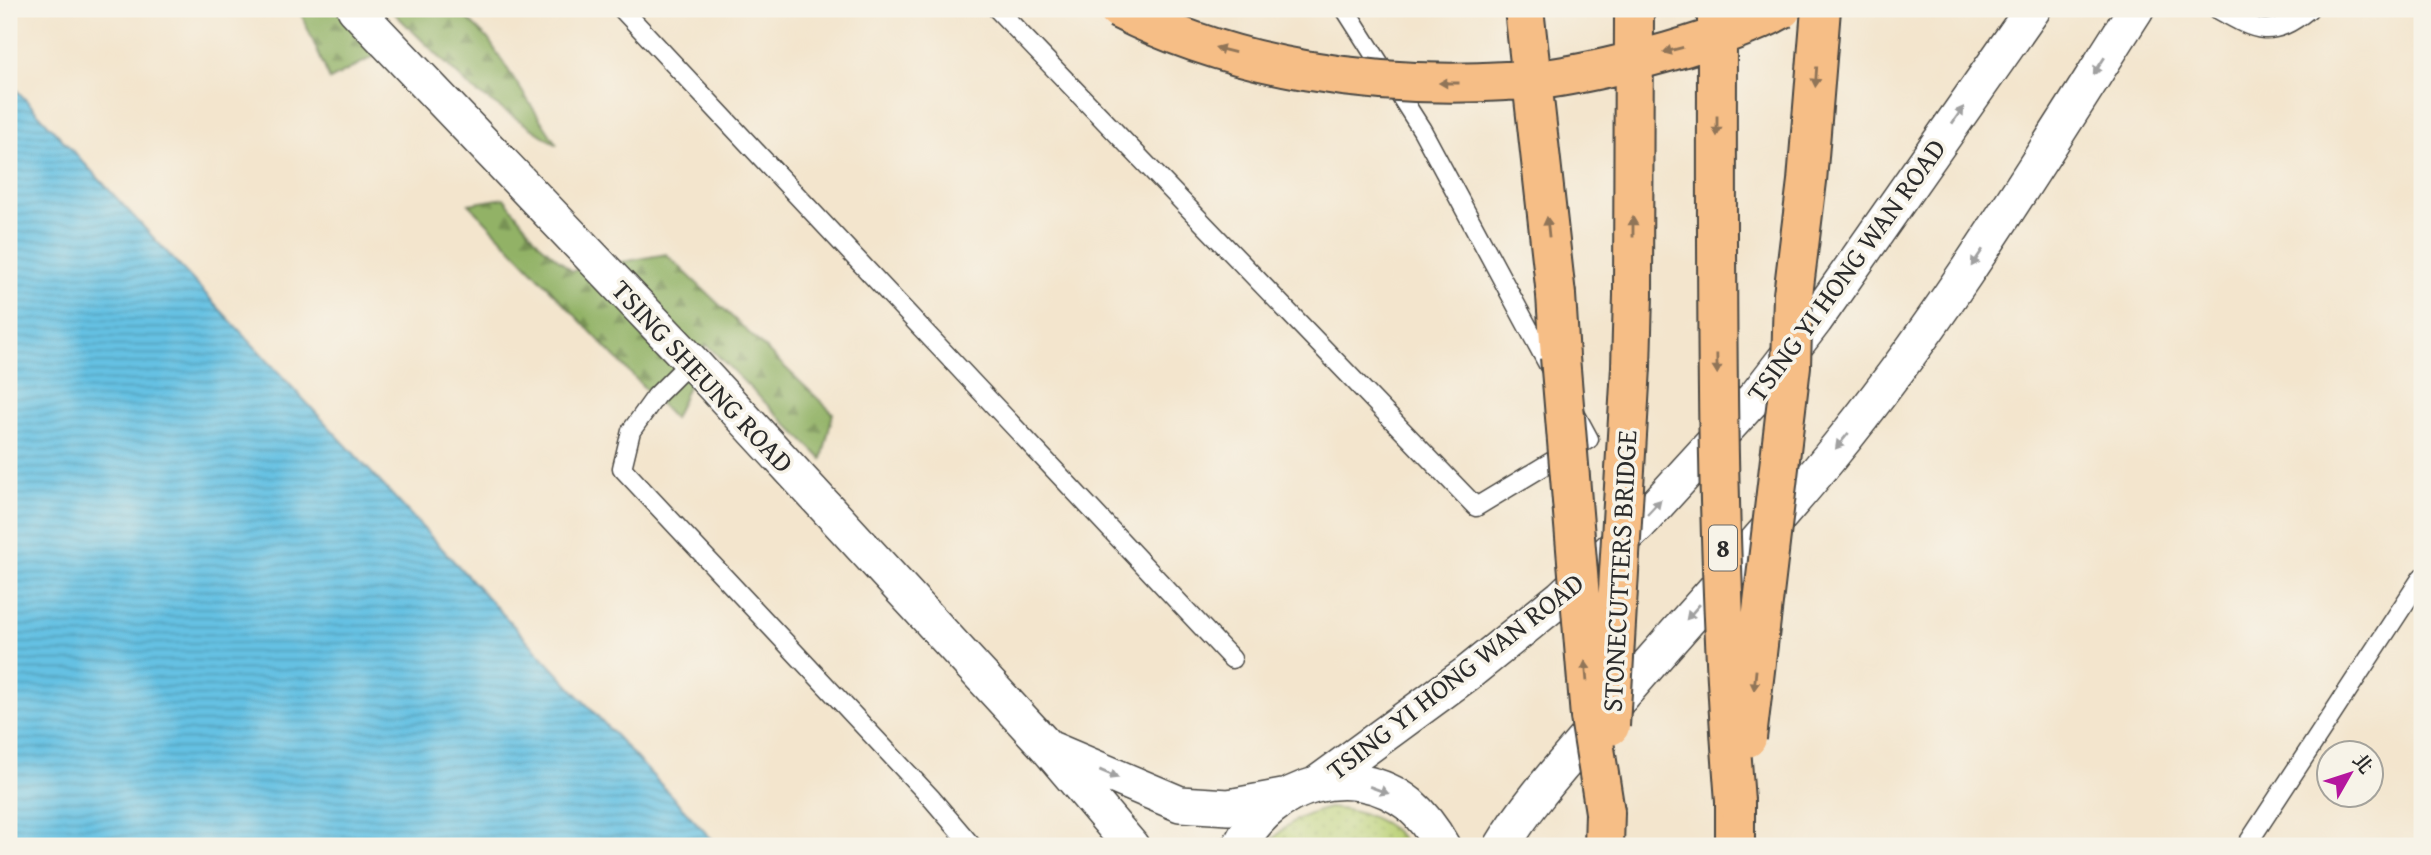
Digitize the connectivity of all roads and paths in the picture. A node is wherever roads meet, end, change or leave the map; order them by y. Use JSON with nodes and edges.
{"nodes":[{"id":1,"x":355,"y":9,"type":"edge"},
{"id":2,"x":622,"y":9,"type":"edge"},
{"id":3,"x":997,"y":9,"type":"edge"},
{"id":4,"x":1118,"y":9,"type":"edge"},
{"id":5,"x":1345,"y":9,"type":"edge"},
{"id":6,"x":1524,"y":9,"type":"edge"},
{"id":7,"x":1634,"y":9,"type":"edge"},
{"id":8,"x":1717,"y":9,"type":"edge"},
{"id":9,"x":1782,"y":9,"type":"edge"},
{"id":10,"x":1821,"y":9,"type":"edge"},
{"id":11,"x":2033,"y":9,"type":"edge"},
{"id":12,"x":2136,"y":9,"type":"edge"},
{"id":13,"x":2217,"y":9,"type":"edge"},
{"id":14,"x":2309,"y":9,"type":"edge"},
{"id":15,"x":691,"y":361,"type":"junction"},
{"id":16,"x":2422,"y":577,"type":"edge"},
{"id":17,"x":1232,"y":659,"type":"dead end"},
{"id":18,"x":1047,"y":747,"type":"junction"},
{"id":19,"x":1318,"y":783,"type":"junction"},
{"id":20,"x":1285,"y":797,"type":"junction"},
{"id":21,"x":1735,"y":801,"type":"junction"},
{"id":22,"x":1604,"y":829,"type":"edge"},
{"id":23,"x":972,"y":846,"type":"edge"},
{"id":24,"x":1131,"y":846,"type":"edge"},
{"id":25,"x":1240,"y":846,"type":"edge"},
{"id":26,"x":1441,"y":846,"type":"edge"},
{"id":27,"x":1502,"y":846,"type":"edge"},
{"id":28,"x":1735,"y":846,"type":"edge"},
{"id":29,"x":2246,"y":846,"type":"edge"}],
"edges":[{"from":1,"to":15,"type":"street","name":"TSING SHEUNG ROAD"},
{"from":2,"to":17,"type":"lane"},
{"from":3,"to":5,"type":"lane"},
{"from":9,"to":4,"type":"highway","one_way":true,"bridge":true},
{"from":22,"to":6,"type":"highway","one_way":true,"bridge":true},
{"from":22,"to":7,"type":"highway","name":"STONECUTTERS BRIDGE","one_way":true,"bridge":true},
{"from":8,"to":21,"type":"highway","number":"8","one_way":true,"bridge":true},
{"from":10,"to":21,"type":"highway","one_way":true,"bridge":true},
{"from":19,"to":11,"type":"street","name":"TSING YI HONG WAN ROAD","one_way":true},
{"from":12,"to":27,"type":"street","one_way":true},
{"from":13,"to":14,"type":"lane"},
{"from":15,"to":18,"type":"street","name":"TSING SHEUNG ROAD"},
{"from":15,"to":23,"type":"lane"},
{"from":16,"to":29,"type":"lane"},
{"from":18,"to":20,"type":"street","name":"TSING SHEUNG ROAD","one_way":true},
{"from":18,"to":24,"type":"street","name":"TSING SHEUNG ROAD"},
{"from":19,"to":20,"type":"street"},
{"from":19,"to":26,"type":"street","one_way":true},
{"from":20,"to":25,"type":"street"},
{"from":21,"to":28,"type":"highway","number":"8"}]}
